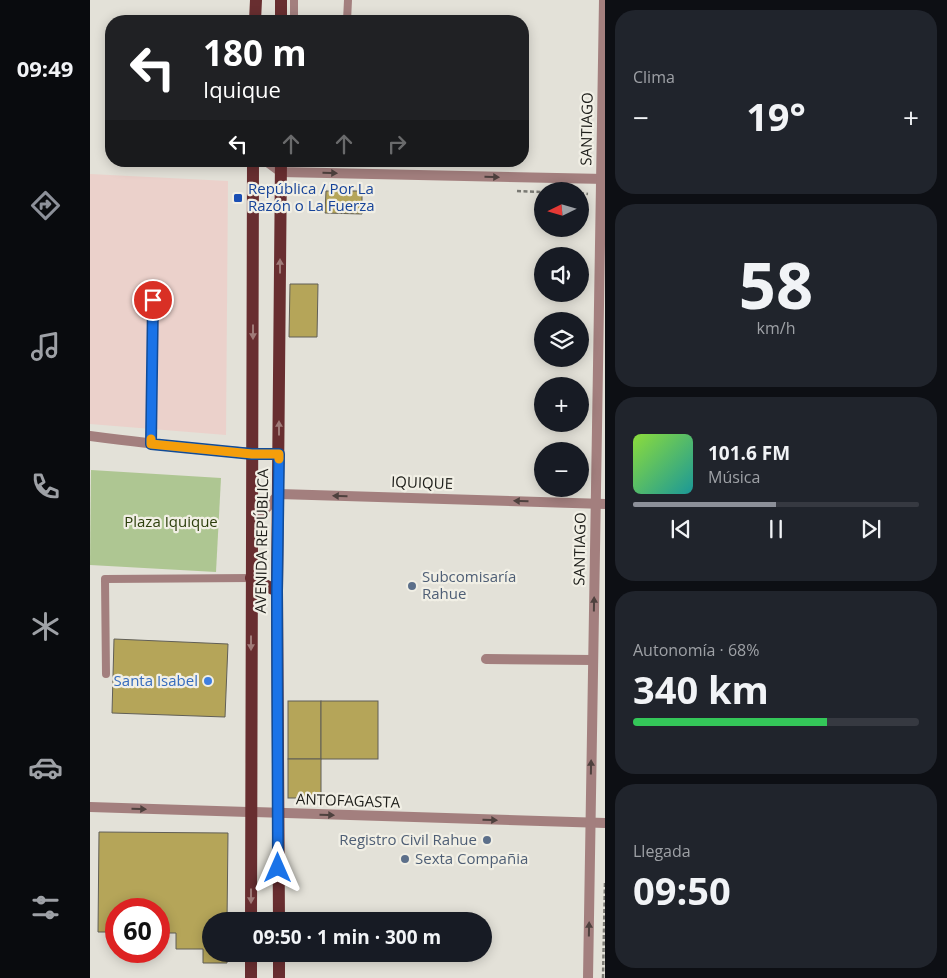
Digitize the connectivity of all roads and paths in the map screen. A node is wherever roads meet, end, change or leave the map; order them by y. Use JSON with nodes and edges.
{"nodes":[{"id":1,"x":256,"y":0,"type":"edge"},
{"id":2,"x":281,"y":0,"type":"edge"},
{"id":3,"x":294,"y":0,"type":"edge"},
{"id":4,"x":348,"y":0,"type":"edge"},
{"id":5,"x":604,"y":0,"type":"edge"},
{"id":6,"x":256,"y":15,"type":"edge"},
{"id":7,"x":281,"y":15,"type":"edge"},
{"id":8,"x":294,"y":15,"type":"edge"},
{"id":9,"x":347,"y":15,"type":"edge"},
{"id":10,"x":253,"y":167,"type":"edge"},
{"id":11,"x":281,"y":167,"type":"edge"},
{"id":12,"x":603,"y":179,"type":"edge"},
{"id":13,"x":153,"y":300,"type":"dead end"},
{"id":14,"x":90,"y":436,"type":"edge"},
{"id":15,"x":151,"y":444,"type":"junction"},
{"id":16,"x":252,"y":454,"type":"junction"},
{"id":17,"x":279,"y":454,"type":"junction"},
{"id":18,"x":279,"y":494,"type":"junction"},
{"id":19,"x":600,"y":504,"type":"edge"},
{"id":20,"x":252,"y":524,"type":"junction"},
{"id":21,"x":251,"y":578,"type":"junction"},
{"id":22,"x":277,"y":591,"type":"junction"},
{"id":23,"x":486,"y":659,"type":"dead end"},
{"id":24,"x":593,"y":660,"type":"junction"},
{"id":25,"x":106,"y":674,"type":"dead end"},
{"id":26,"x":90,"y":807,"type":"edge"},
{"id":27,"x":251,"y":813,"type":"junction"},
{"id":28,"x":278,"y":814,"type":"junction"},
{"id":29,"x":590,"y":823,"type":"junction"},
{"id":30,"x":604,"y":823,"type":"edge"},
{"id":31,"x":604,"y":882,"type":"edge"},
{"id":32,"x":251,"y":912,"type":"edge"},
{"id":33,"x":279,"y":912,"type":"edge"},
{"id":34,"x":251,"y":962,"type":"edge"},
{"id":35,"x":279,"y":962,"type":"edge"},
{"id":36,"x":251,"y":978,"type":"edge"},
{"id":37,"x":279,"y":978,"type":"edge"},
{"id":38,"x":588,"y":978,"type":"edge"},
{"id":39,"x":603,"y":978,"type":"edge"}],
"edges":[{"from":1,"to":6,"type":"main road"},
{"from":2,"to":7,"type":"main road"},
{"from":3,"to":8,"type":"lane"},
{"from":4,"to":9,"type":"lane"},
{"from":5,"to":12,"type":"street","name":"SANTIAGO"},
{"from":10,"to":16,"type":"main road","name":"AVENIDA REPÚBLICA","one_way":true},
{"from":11,"to":12,"type":"street","one_way":true},
{"from":17,"to":11,"type":"main road","name":"AVENIDA REPÚBLICA","one_way":true},
{"from":12,"to":19,"type":"street","name":"SANTIAGO"},
{"from":13,"to":15,"type":"lane"},
{"from":14,"to":15,"type":"street"},
{"from":15,"to":16,"type":"street"},
{"from":16,"to":17,"type":"street"},
{"from":16,"to":20,"type":"main road","name":"AVENIDA REPÚBLICA"},
{"from":17,"to":18,"type":"main road","name":"AVENIDA REPÚBLICA"},
{"from":19,"to":18,"type":"street","name":"IQUIQUE","one_way":true},
{"from":18,"to":20,"type":"street"},
{"from":18,"to":22,"type":"main road","name":"AVENIDA REPÚBLICA"},
{"from":24,"to":19,"type":"street","name":"SANTIAGO","one_way":true},
{"from":20,"to":21,"type":"main road","name":"AVENIDA REPÚBLICA"},
{"from":21,"to":22,"type":"main road"},
{"from":21,"to":25,"type":"lane"},
{"from":21,"to":27,"type":"main road","name":"AVENIDA REPÚBLICA","one_way":true},
{"from":22,"to":28,"type":"main road","name":"AVENIDA REPÚBLICA"},
{"from":23,"to":24,"type":"street"},
{"from":29,"to":24,"type":"street","name":"SANTIAGO","one_way":true},
{"from":26,"to":27,"type":"street","name":"ANTOFAGASTA","one_way":true},
{"from":27,"to":28,"type":"street","name":"ANTOFAGASTA"},
{"from":27,"to":32,"type":"main road","name":"AVENIDA REPÚBLICA","one_way":true},
{"from":28,"to":29,"type":"street","name":"ANTOFAGASTA","one_way":true},
{"from":28,"to":33,"type":"main road","name":"AVENIDA REPÚBLICA"},
{"from":29,"to":30,"type":"street","name":"ANTOFAGASTA"},
{"from":38,"to":29,"type":"street","name":"SANTIAGO","one_way":true},
{"from":31,"to":39,"type":"path"},
{"from":34,"to":36,"type":"main road"},
{"from":35,"to":37,"type":"main road"}]}
